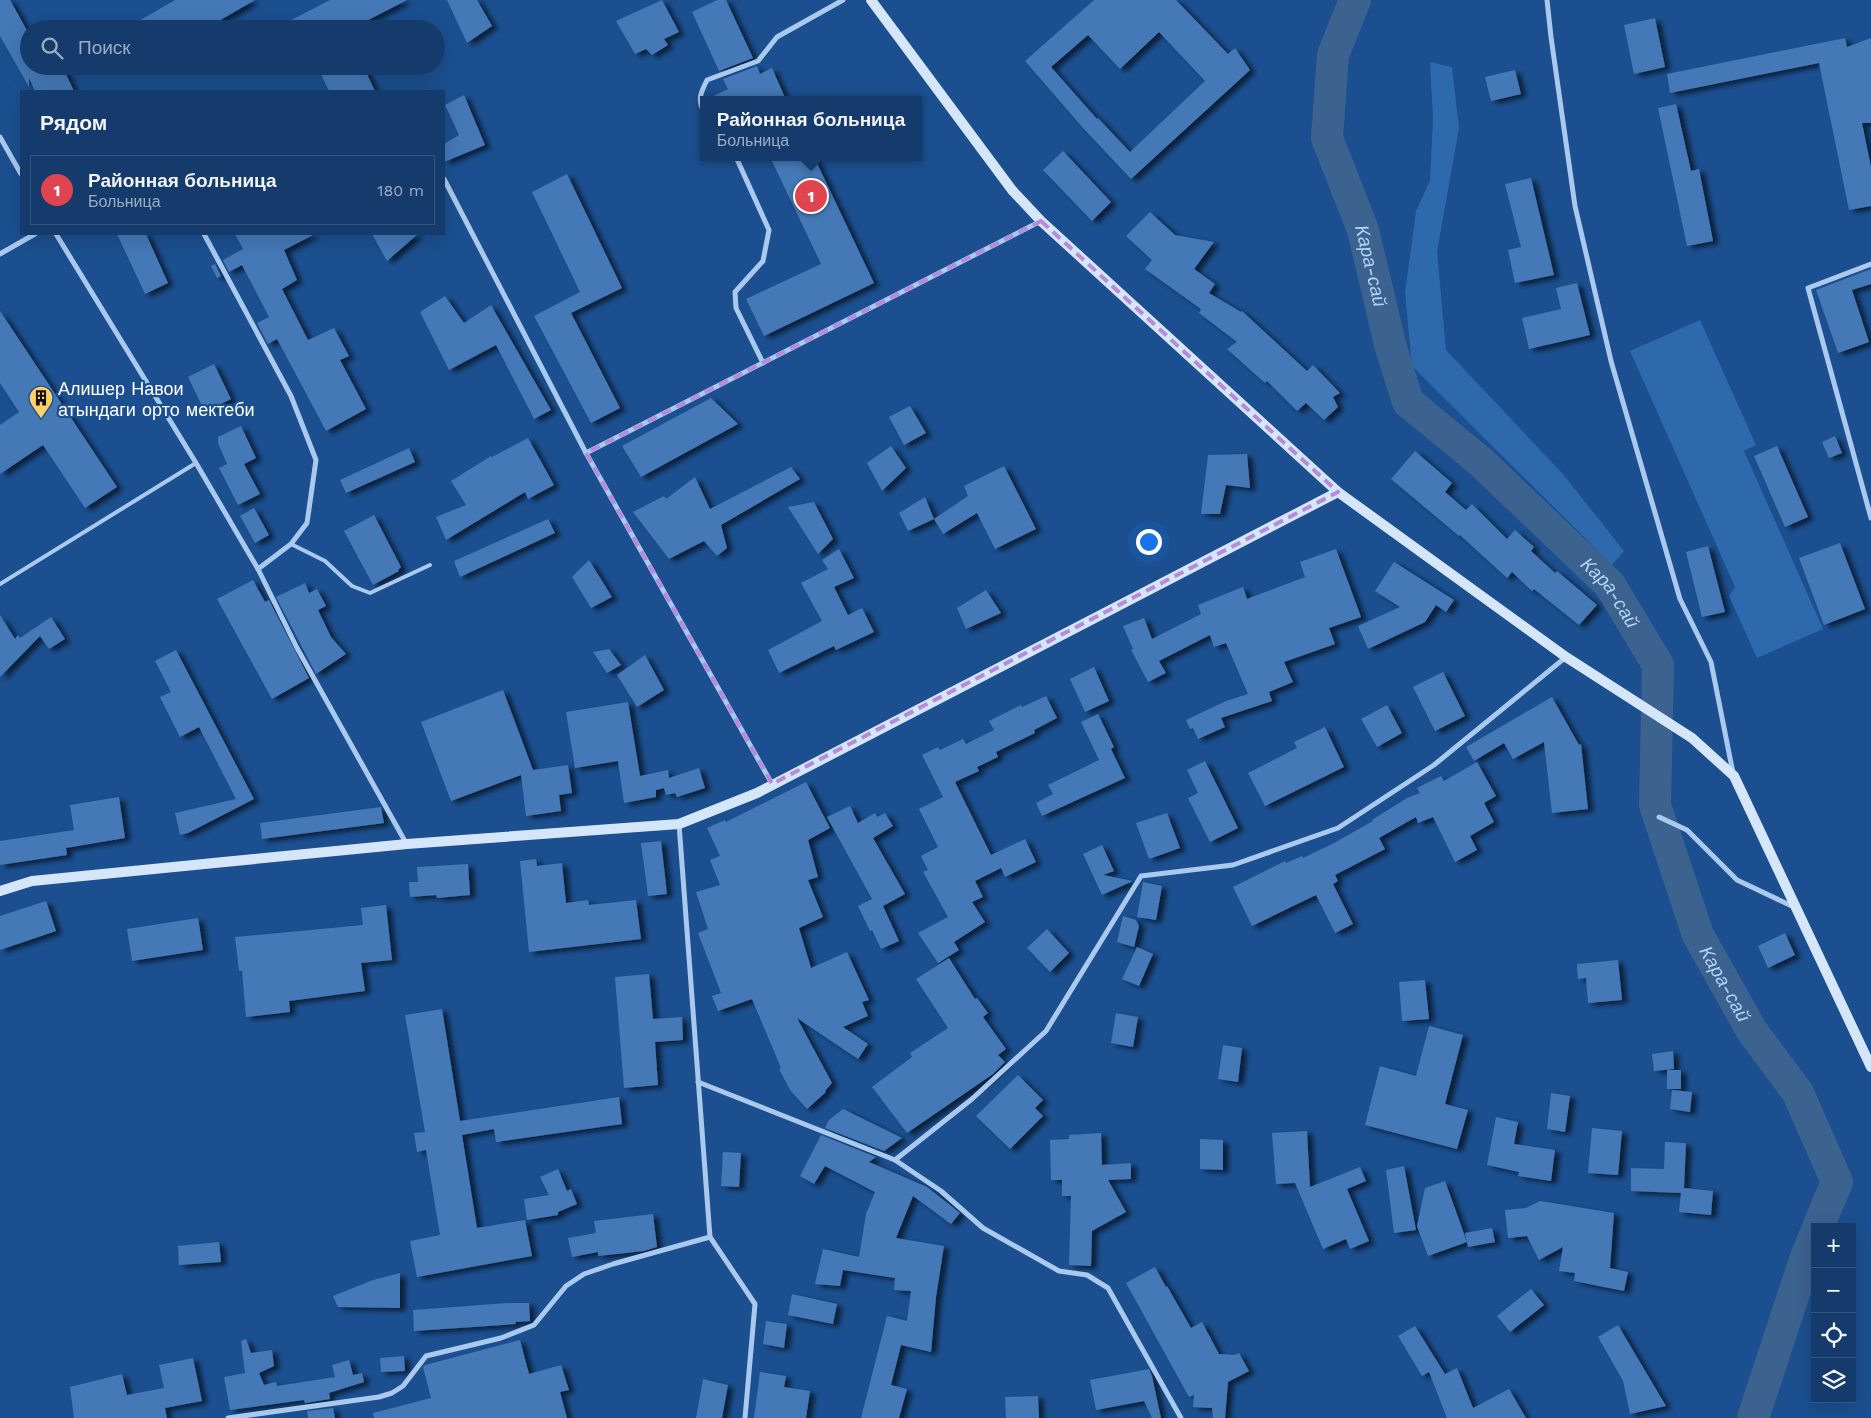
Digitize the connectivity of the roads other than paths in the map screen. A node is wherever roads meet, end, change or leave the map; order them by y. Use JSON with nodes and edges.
{"nodes":[{"id":1,"x":843,"y":0,"type":"edge"},
{"id":2,"x":871,"y":0,"type":"edge"},
{"id":3,"x":1547,"y":0,"type":"edge"},
{"id":4,"x":700,"y":96,"type":"edge"},
{"id":5,"x":0,"y":138,"type":"edge"},
{"id":6,"x":738,"y":161,"type":"edge"},
{"id":7,"x":20,"y":172,"type":"edge"},
{"id":8,"x":445,"y":181,"type":"edge"},
{"id":9,"x":1041,"y":221,"type":"junction"},
{"id":10,"x":33,"y":235,"type":"edge"},
{"id":11,"x":57,"y":235,"type":"edge"},
{"id":12,"x":205,"y":235,"type":"edge"},
{"id":13,"x":0,"y":254,"type":"edge"},
{"id":14,"x":1871,"y":264,"type":"edge"},
{"id":15,"x":762,"y":363,"type":"junction"},
{"id":16,"x":586,"y":453,"type":"junction"},
{"id":17,"x":196,"y":463,"type":"junction"},
{"id":18,"x":1338,"y":492,"type":"junction"},
{"id":19,"x":1871,"y":518,"type":"edge"},
{"id":20,"x":291,"y":544,"type":"junction"},
{"id":21,"x":430,"y":565,"type":"dead end"},
{"id":22,"x":258,"y":569,"type":"junction"},
{"id":23,"x":0,"y":584,"type":"edge"},
{"id":24,"x":1566,"y":657,"type":"junction"},
{"id":25,"x":1734,"y":776,"type":"junction"},
{"id":26,"x":772,"y":784,"type":"junction"},
{"id":27,"x":1659,"y":817,"type":"dead end"},
{"id":28,"x":679,"y":824,"type":"junction"},
{"id":29,"x":407,"y":844,"type":"junction"},
{"id":30,"x":0,"y":891,"type":"edge"},
{"id":31,"x":1796,"y":909,"type":"junction"},
{"id":32,"x":1871,"y":1067,"type":"edge"},
{"id":33,"x":698,"y":1082,"type":"junction"},
{"id":34,"x":895,"y":1160,"type":"junction"},
{"id":35,"x":710,"y":1237,"type":"junction"},
{"id":36,"x":228,"y":1418,"type":"edge"},
{"id":37,"x":745,"y":1418,"type":"edge"},
{"id":38,"x":1181,"y":1418,"type":"edge"}],
"edges":[{"from":1,"to":4,"type":"street"},
{"from":2,"to":9,"type":"main road"},
{"from":3,"to":25,"type":"street"},
{"from":5,"to":7,"type":"street"},
{"from":6,"to":15,"type":"street"},
{"from":8,"to":16,"type":"street"},
{"from":9,"to":15,"type":"street"},
{"from":9,"to":18,"type":"main road"},
{"from":10,"to":13,"type":"street"},
{"from":11,"to":17,"type":"street"},
{"from":12,"to":20,"type":"street"},
{"from":14,"to":19,"type":"street"},
{"from":15,"to":16,"type":"street"},
{"from":16,"to":26,"type":"street"},
{"from":17,"to":22,"type":"street"},
{"from":17,"to":23,"type":"lane"},
{"from":18,"to":24,"type":"main road"},
{"from":18,"to":26,"type":"main road"},
{"from":20,"to":21,"type":"lane"},
{"from":20,"to":22,"type":"street"},
{"from":22,"to":29,"type":"street"},
{"from":24,"to":25,"type":"main road"},
{"from":24,"to":34,"type":"street"},
{"from":25,"to":31,"type":"main road"},
{"from":26,"to":28,"type":"main road"},
{"from":27,"to":31,"type":"street"},
{"from":28,"to":29,"type":"main road"},
{"from":28,"to":33,"type":"street"},
{"from":29,"to":30,"type":"main road"},
{"from":31,"to":32,"type":"main road"},
{"from":33,"to":34,"type":"street"},
{"from":33,"to":35,"type":"street"},
{"from":34,"to":38,"type":"street"},
{"from":35,"to":36,"type":"street"},
{"from":35,"to":37,"type":"street"}]}
